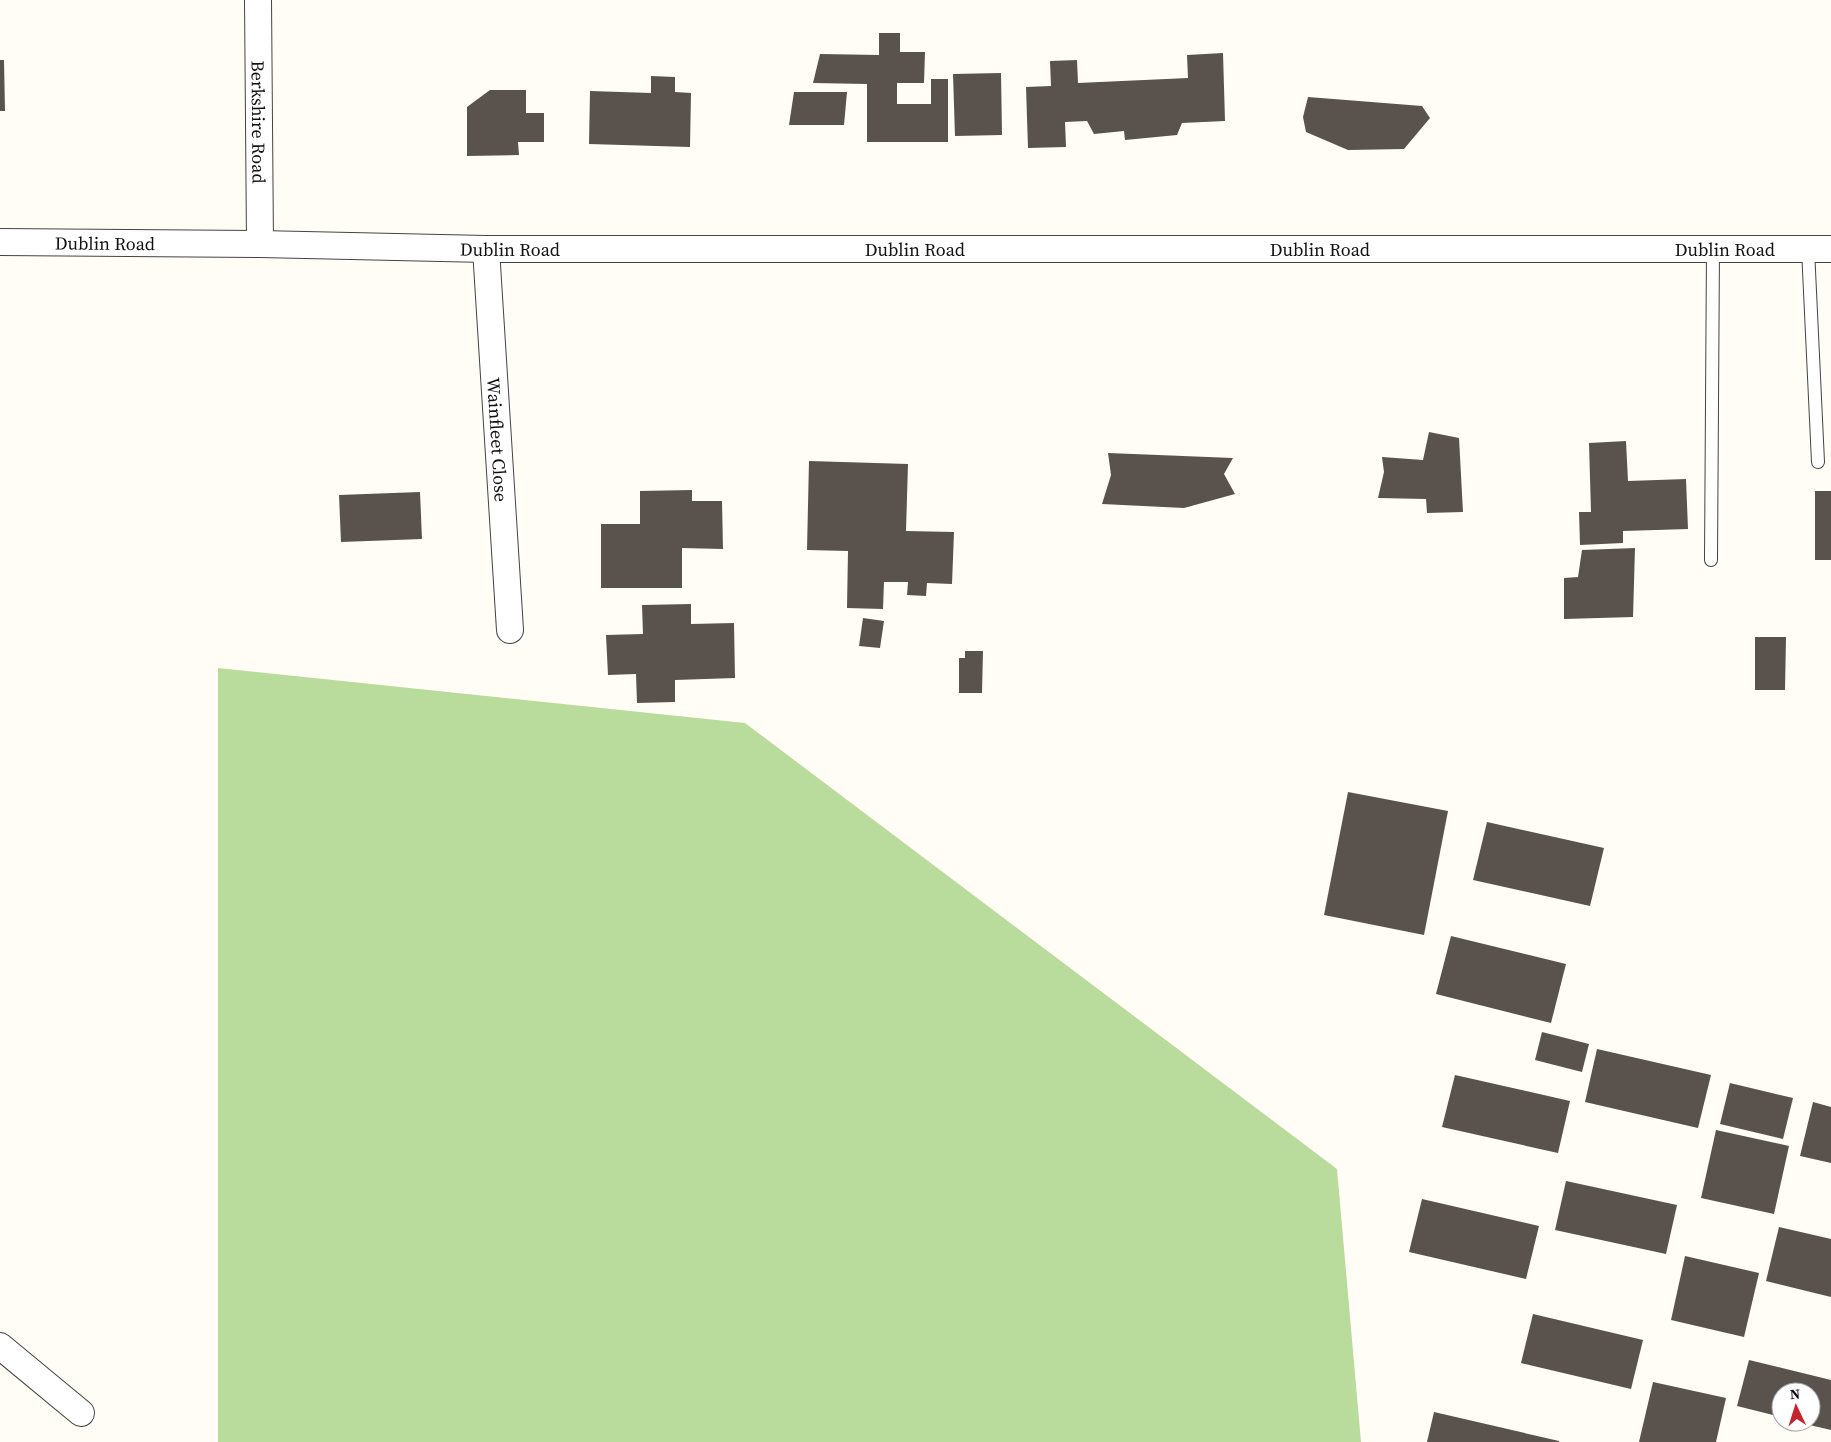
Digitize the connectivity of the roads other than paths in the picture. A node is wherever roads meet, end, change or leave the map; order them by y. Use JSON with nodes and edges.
{"nodes":[{"id":1,"x":258,"y":0,"type":"edge"},
{"id":2,"x":0,"y":242,"type":"edge"},
{"id":3,"x":260,"y":244,"type":"junction"},
{"id":4,"x":1714,"y":249,"type":"junction"},
{"id":5,"x":1820,"y":249,"type":"edge"},
{"id":6,"x":486,"y":250,"type":"junction"},
{"id":7,"x":1818,"y":462,"type":"dead end"},
{"id":8,"x":1711,"y":560,"type":"dead end"},
{"id":9,"x":510,"y":630,"type":"dead end"},
{"id":10,"x":0,"y":1346,"type":"edge"},
{"id":11,"x":81,"y":1413,"type":"dead end"}],
"edges":[{"from":1,"to":3,"type":"street","name":"Berkshire Road"},
{"from":2,"to":3,"type":"street","name":"Dublin Road"},
{"from":3,"to":6,"type":"street","name":"Dublin Road"},
{"from":4,"to":5,"type":"street","name":"Dublin Road"},
{"from":4,"to":6,"type":"street","name":"Dublin Road"},
{"from":4,"to":8,"type":"lane"},
{"from":5,"to":7,"type":"lane"},
{"from":6,"to":9,"type":"street","name":"Wainfleet Close"},
{"from":10,"to":11,"type":"street"}]}
